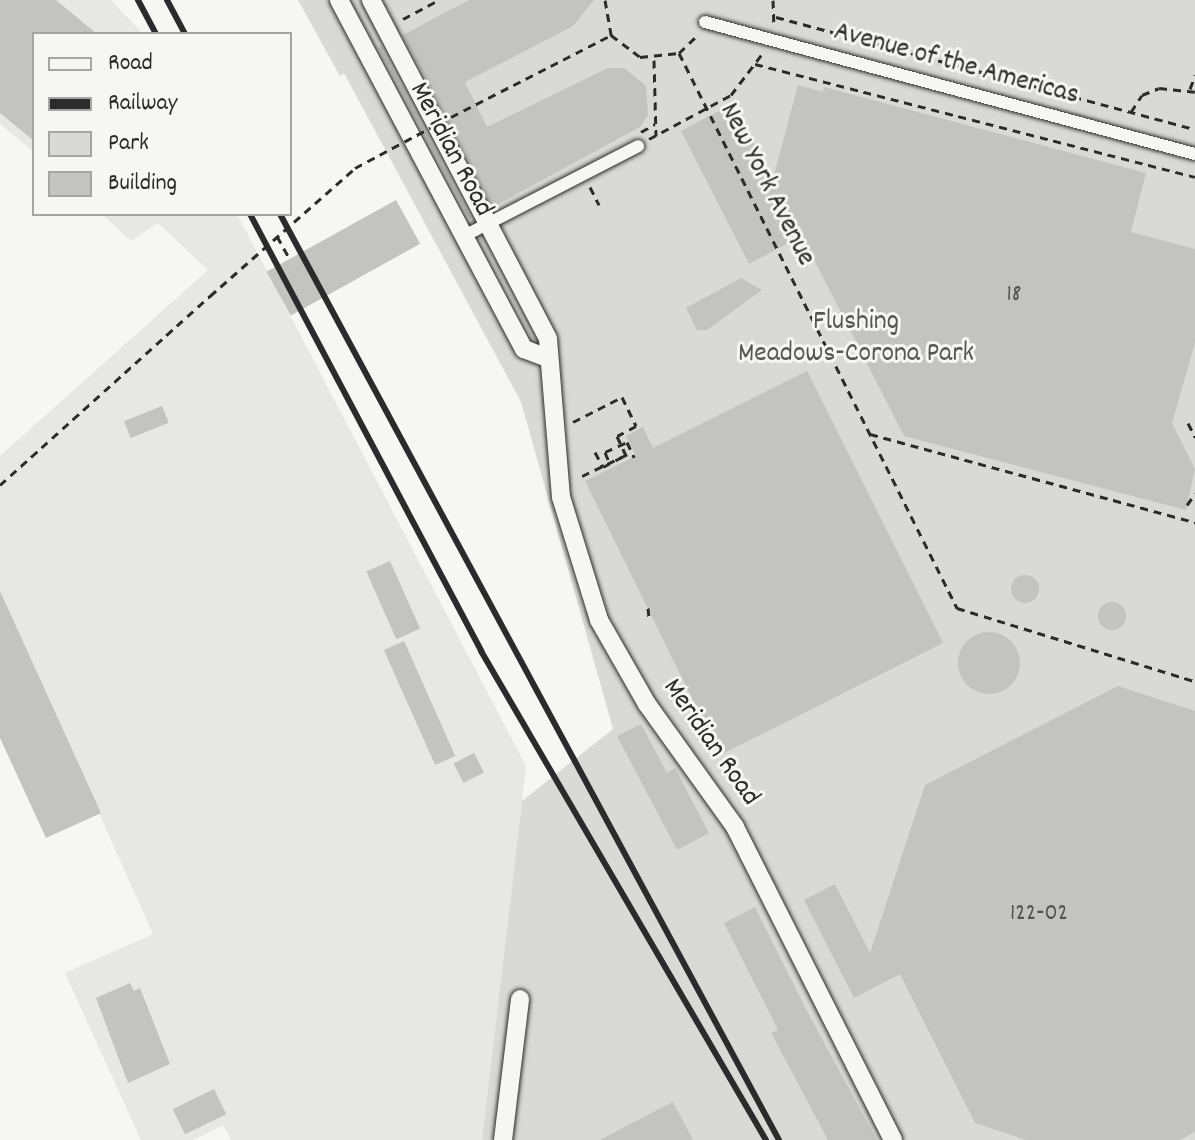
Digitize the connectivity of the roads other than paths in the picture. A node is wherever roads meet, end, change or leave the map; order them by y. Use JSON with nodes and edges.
{"nodes":[{"id":1,"x":339,"y":0,"type":"edge"},
{"id":2,"x":371,"y":0,"type":"edge"},
{"id":3,"x":705,"y":22,"type":"dead end"},
{"id":4,"x":636,"y":142,"type":"road end"},
{"id":5,"x":1195,"y":154,"type":"edge"},
{"id":6,"x":488,"y":223,"type":"junction"},
{"id":7,"x":464,"y":236,"type":"junction"},
{"id":8,"x":545,"y":357,"type":"junction"},
{"id":9,"x":520,"y":999,"type":"dead end"},
{"id":10,"x":503,"y":1140,"type":"edge"},
{"id":11,"x":893,"y":1140,"type":"edge"}],
"edges":[{"from":1,"to":7,"type":"street","name":"Meridian Road"},
{"from":2,"to":6,"type":"street","name":"Meridian Road"},
{"from":3,"to":5,"type":"street","name":"Avenue of the Americas"},
{"from":4,"to":6,"type":"street"},
{"from":6,"to":7,"type":"street"},
{"from":6,"to":8,"type":"street","name":"Meridian Road"},
{"from":7,"to":8,"type":"street","name":"Meridian Road"},
{"from":8,"to":11,"type":"street","name":"Meridian Road"},
{"from":9,"to":10,"type":"street"}]}
